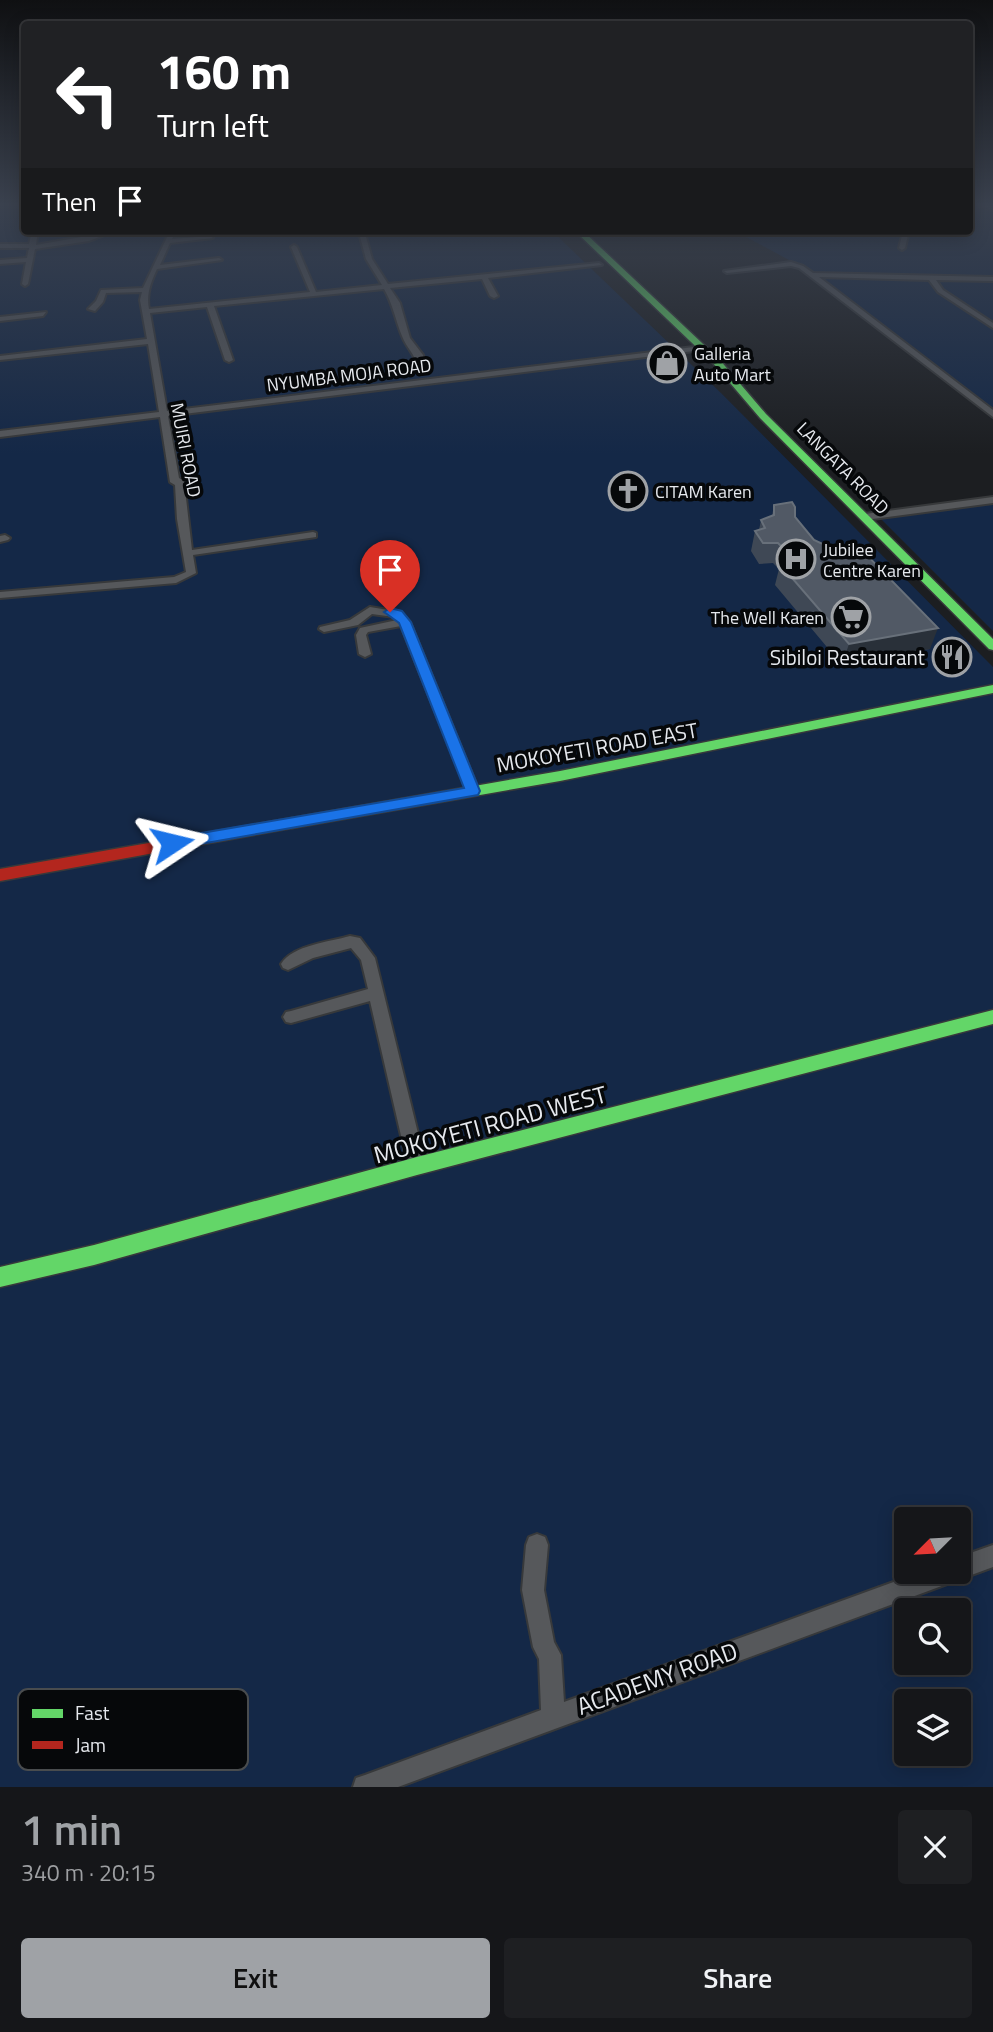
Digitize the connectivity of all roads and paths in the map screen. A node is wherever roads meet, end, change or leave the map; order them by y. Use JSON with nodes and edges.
{"nodes":[{"id":1,"x":312,"y":287,"type":"edge"},
{"id":2,"x":370,"y":287,"type":"edge"},
{"id":3,"x":385,"y":287,"type":"edge"},
{"id":4,"x":489,"y":287,"type":"edge"},
{"id":5,"x":622,"y":287,"type":"edge"},
{"id":6,"x":638,"y":287,"type":"edge"},
{"id":7,"x":825,"y":287,"type":"edge"},
{"id":8,"x":939,"y":287,"type":"edge"},
{"id":9,"x":945,"y":287,"type":"edge"},
{"id":10,"x":145,"y":290,"type":"joint"},
{"id":11,"x":314,"y":293,"type":"junction"},
{"id":12,"x":494,"y":296,"type":"dead end"},
{"id":13,"x":210,"y":305,"type":"junction"},
{"id":14,"x":92,"y":309,"type":"dead end"},
{"id":15,"x":146,"y":311,"type":"junction"},
{"id":16,"x":43,"y":314,"type":"dead end"},
{"id":17,"x":0,"y":320,"type":"edge"},
{"id":18,"x":993,"y":320,"type":"edge"},
{"id":19,"x":993,"y":326,"type":"edge"},
{"id":20,"x":151,"y":341,"type":"junction"},
{"id":21,"x":702,"y":348,"type":"junction"},
{"id":22,"x":685,"y":350,"type":"junction"},
{"id":23,"x":0,"y":358,"type":"edge"},
{"id":24,"x":229,"y":360,"type":"dead end"},
{"id":25,"x":423,"y":370,"type":"dead end"},
{"id":26,"x":755,"y":407,"type":"junction"},
{"id":27,"x":162,"y":412,"type":"junction"},
{"id":28,"x":993,"y":414,"type":"edge"},
{"id":29,"x":0,"y":433,"type":"edge"},
{"id":30,"x":993,"y":500,"type":"edge"},
{"id":31,"x":865,"y":517,"type":"junction"},
{"id":32,"x":313,"y":535,"type":"dead end"},
{"id":33,"x":189,"y":553,"type":"junction"},
{"id":34,"x":0,"y":595,"type":"edge"},
{"id":35,"x":405,"y":622,"type":"junction"},
{"id":36,"x":324,"y":629,"type":"dead end"},
{"id":37,"x":993,"y":646,"type":"edge"},
{"id":38,"x":365,"y":654,"type":"dead end"},
{"id":39,"x":993,"y":689,"type":"edge"},
{"id":40,"x":473,"y":791,"type":"junction"},
{"id":41,"x":0,"y":875,"type":"edge"},
{"id":42,"x":288,"y":964,"type":"dead end"},
{"id":43,"x":376,"y":993,"type":"junction"},
{"id":44,"x":291,"y":1017,"type":"dead end"},
{"id":45,"x":993,"y":1017,"type":"edge"},
{"id":46,"x":416,"y":1166,"type":"junction"},
{"id":47,"x":0,"y":1277,"type":"edge"},
{"id":48,"x":537,"y":1545,"type":"dead end"},
{"id":49,"x":993,"y":1556,"type":"edge"},
{"id":50,"x":971,"y":1564,"type":"edge"},
{"id":51,"x":917,"y":1584,"type":"edge"},
{"id":52,"x":552,"y":1717,"type":"junction"},
{"id":53,"x":365,"y":1787,"type":"edge"}],
"edges":[{"from":1,"to":11,"type":"street"},
{"from":2,"to":11,"type":"street"},
{"from":3,"to":25,"type":"street"},
{"from":4,"to":12,"type":"street"},
{"from":5,"to":22,"type":"main road","name":"LANGATA ROAD"},
{"from":6,"to":21,"type":"main road","name":"LANGATA ROAD"},
{"from":7,"to":28,"type":"street"},
{"from":8,"to":19,"type":"street"},
{"from":9,"to":18,"type":"street"},
{"from":10,"to":14,"type":"street"},
{"from":10,"to":15,"type":"street","name":"MUIRI ROAD"},
{"from":11,"to":13,"type":"street"},
{"from":13,"to":15,"type":"street"},
{"from":13,"to":24,"type":"street"},
{"from":15,"to":20,"type":"street","name":"MUIRI ROAD"},
{"from":16,"to":17,"type":"street"},
{"from":20,"to":23,"type":"street"},
{"from":20,"to":27,"type":"street","name":"MUIRI ROAD"},
{"from":21,"to":22,"type":"street","name":"NYUMBA MOJA ROAD"},
{"from":21,"to":26,"type":"main road","name":"LANGATA ROAD"},
{"from":22,"to":26,"type":"main road","name":"LANGATA ROAD"},
{"from":22,"to":27,"type":"street","name":"NYUMBA MOJA ROAD"},
{"from":26,"to":31,"type":"main road","name":"LANGATA ROAD"},
{"from":27,"to":29,"type":"street","name":"NYUMBA MOJA ROAD"},
{"from":27,"to":33,"type":"street","name":"MUIRI ROAD"},
{"from":30,"to":31,"type":"street"},
{"from":31,"to":37,"type":"main road","name":"LANGATA ROAD"},
{"from":32,"to":33,"type":"street"},
{"from":33,"to":34,"type":"street"},
{"from":35,"to":36,"type":"street"},
{"from":35,"to":38,"type":"street"},
{"from":35,"to":40,"type":"street"},
{"from":39,"to":40,"type":"main road","name":"MOKOYETI ROAD EAST"},
{"from":40,"to":41,"type":"main road","name":"MOKOYETI ROAD EAST"},
{"from":42,"to":43,"type":"street"},
{"from":43,"to":44,"type":"street"},
{"from":43,"to":46,"type":"street"},
{"from":45,"to":46,"type":"main road","name":"MOKOYETI ROAD WEST"},
{"from":46,"to":47,"type":"main road","name":"MOKOYETI ROAD WEST"},
{"from":48,"to":52,"type":"street"},
{"from":49,"to":50,"type":"street"},
{"from":51,"to":52,"type":"street","name":"ACADEMY ROAD"},
{"from":52,"to":53,"type":"street","name":"ACADEMY ROAD"}]}
